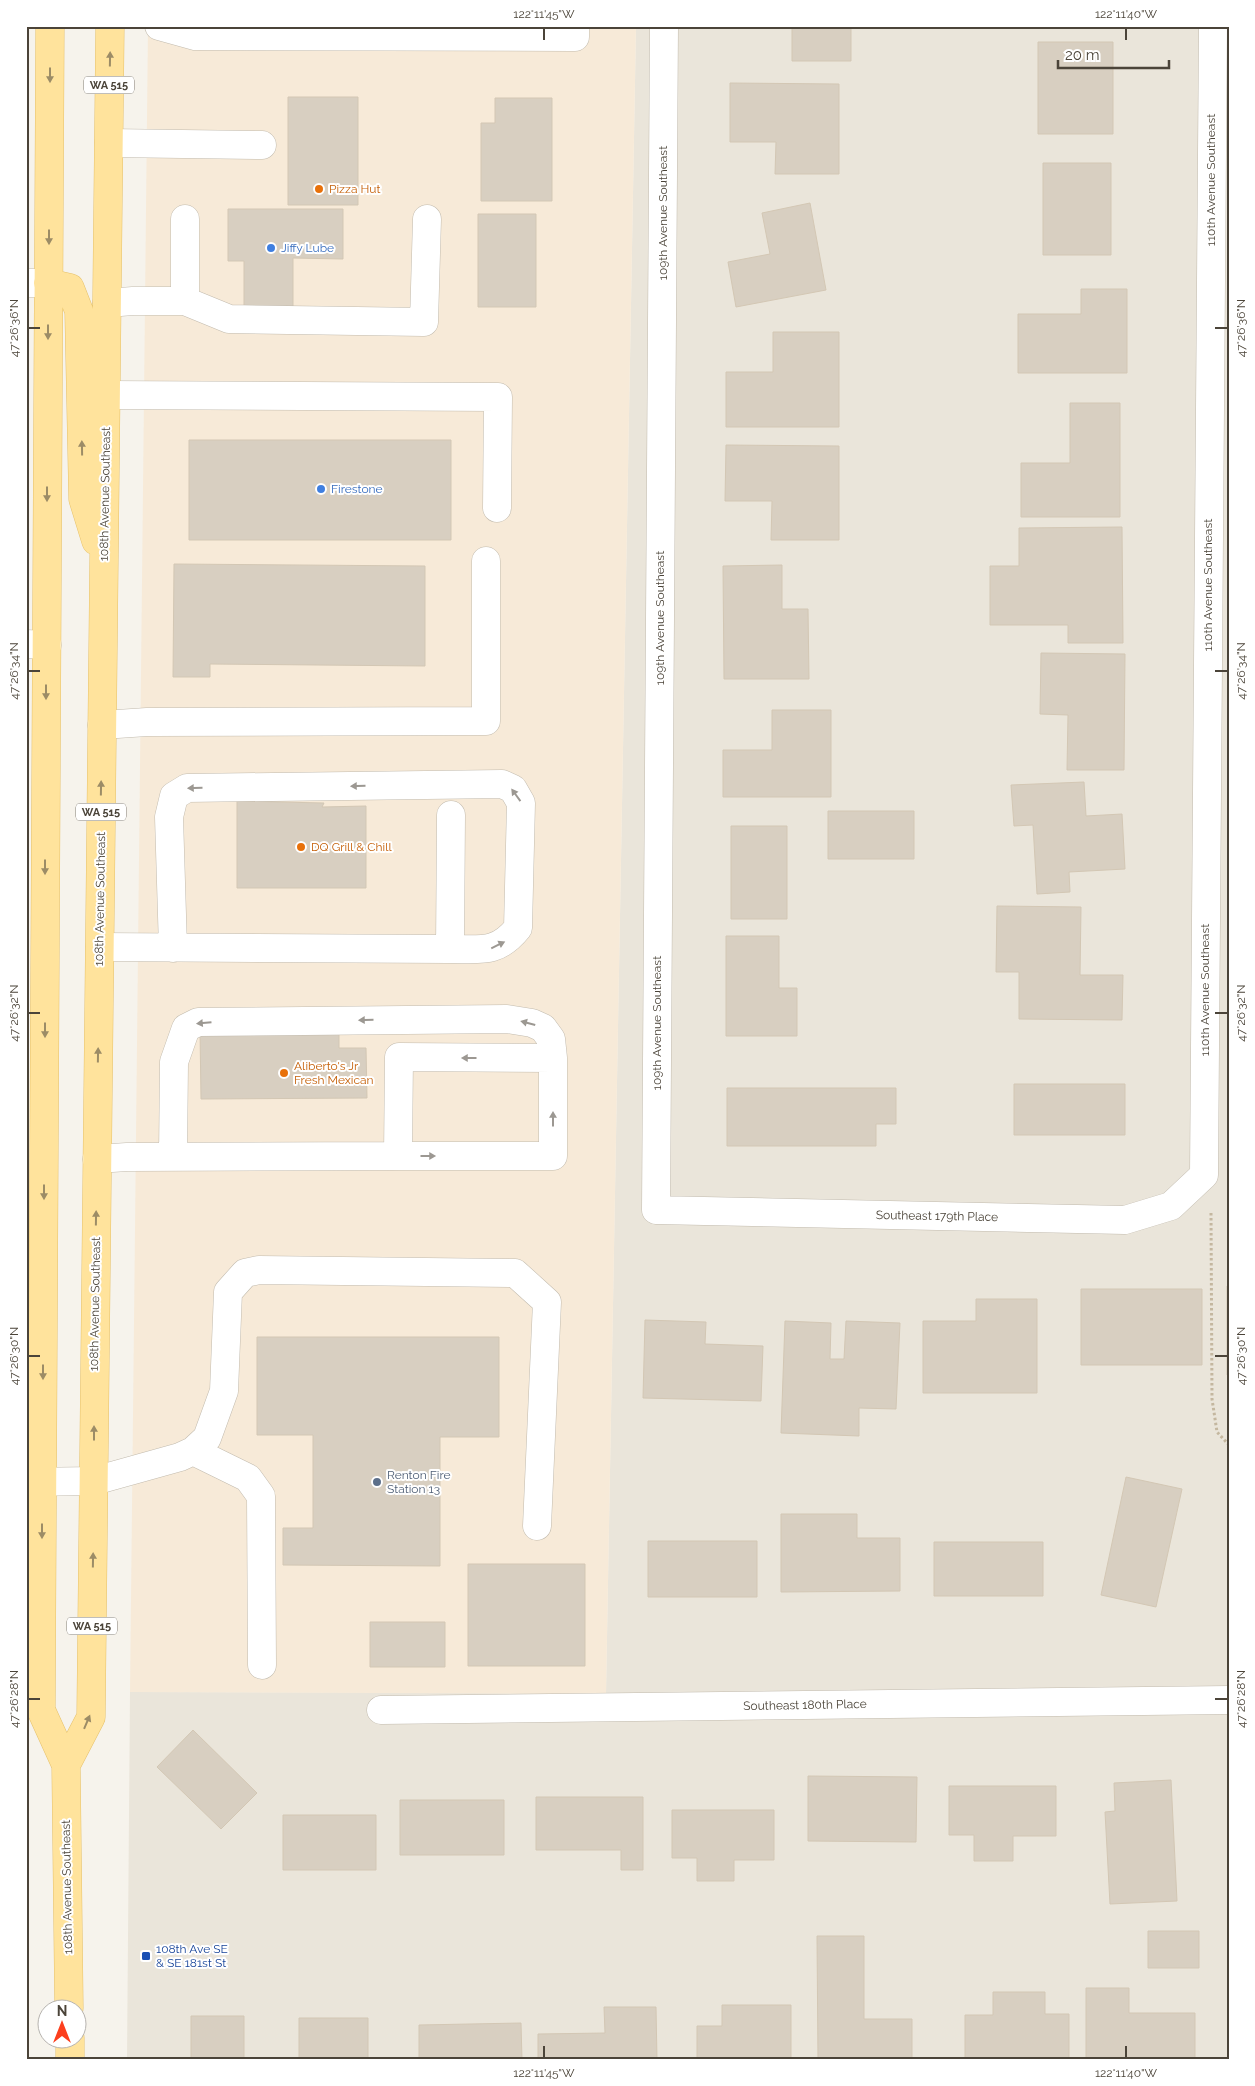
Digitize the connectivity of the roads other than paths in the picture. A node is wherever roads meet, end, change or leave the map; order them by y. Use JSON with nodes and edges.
{"nodes":[{"id":1,"x":50,"y":26,"type":"edge"},
{"id":2,"x":110,"y":26,"type":"edge"},
{"id":3,"x":159,"y":26,"type":"edge"},
{"id":4,"x":575,"y":26,"type":"edge"},
{"id":5,"x":664,"y":26,"type":"edge"},
{"id":6,"x":1213,"y":26,"type":"edge"},
{"id":7,"x":245,"y":31,"type":"edge"},
{"id":8,"x":109,"y":143,"type":"junction"},
{"id":9,"x":262,"y":145,"type":"dead end"},
{"id":10,"x":185,"y":219,"type":"dead end"},
{"id":11,"x":427,"y":219,"type":"dead end"},
{"id":12,"x":37,"y":283,"type":"edge"},
{"id":13,"x":185,"y":301,"type":"junction"},
{"id":14,"x":107,"y":303,"type":"junction"},
{"id":15,"x":106,"y":395,"type":"junction"},
{"id":16,"x":497,"y":508,"type":"dead end"},
{"id":17,"x":486,"y":561,"type":"dead end"},
{"id":18,"x":104,"y":564,"type":"junction"},
{"id":19,"x":36,"y":644,"type":"edge"},
{"id":20,"x":102,"y":725,"type":"junction"},
{"id":21,"x":451,"y":815,"type":"dead end"},
{"id":22,"x":100,"y":947,"type":"junction"},
{"id":23,"x":173,"y":948,"type":"junction"},
{"id":24,"x":450,"y":950,"type":"junction"},
{"id":25,"x":553,"y":1058,"type":"junction"},
{"id":26,"x":35,"y":1133,"type":"edge"},
{"id":27,"x":398,"y":1156,"type":"junction"},
{"id":28,"x":173,"y":1157,"type":"junction"},
{"id":29,"x":97,"y":1159,"type":"junction"},
{"id":30,"x":1204,"y":1175,"type":"joint"},
{"id":31,"x":656,"y":1210,"type":"joint"},
{"id":32,"x":193,"y":1451,"type":"junction"},
{"id":33,"x":94,"y":1481,"type":"junction"},
{"id":34,"x":34,"y":1482,"type":"edge"},
{"id":35,"x":538,"y":1526,"type":"dead end"},
{"id":36,"x":262,"y":1665,"type":"dead end"},
{"id":37,"x":1229,"y":1700,"type":"edge"},
{"id":38,"x":381,"y":1710,"type":"dead end"},
{"id":39,"x":66,"y":1765,"type":"junction"},
{"id":40,"x":69,"y":1998,"type":"edge"}],
"edges":[{"from":1,"to":12,"type":"main road","name":"108th Avenue Southeast","number":"WA 515","one_way":true},
{"from":8,"to":2,"type":"main road","name":"108th Avenue Southeast","number":"WA 515","one_way":true},
{"from":3,"to":7,"type":"street"},
{"from":4,"to":7,"type":"street"},
{"from":5,"to":31,"type":"street","name":"109th Avenue Southeast"},
{"from":6,"to":30,"type":"street","name":"110th Avenue Southeast"},
{"from":8,"to":9,"type":"street"},
{"from":8,"to":14,"type":"main road","name":"108th Avenue Southeast","number":"WA 515"},
{"from":10,"to":13,"type":"street"},
{"from":11,"to":13,"type":"street"},
{"from":18,"to":12,"type":"main road","one_way":true},
{"from":12,"to":19,"type":"main road","name":"108th Avenue Southeast","number":"WA 515","one_way":true},
{"from":13,"to":14,"type":"street"},
{"from":14,"to":15,"type":"main road","name":"108th Avenue Southeast","number":"WA 515"},
{"from":15,"to":16,"type":"street"},
{"from":15,"to":18,"type":"main road","name":"108th Avenue Southeast","number":"WA 515"},
{"from":17,"to":20,"type":"street"},
{"from":18,"to":20,"type":"main road","name":"108th Avenue Southeast","number":"WA 515"},
{"from":19,"to":26,"type":"main road","name":"108th Avenue Southeast","number":"WA 515","one_way":true},
{"from":22,"to":20,"type":"main road","name":"108th Avenue Southeast","number":"WA 515","one_way":true},
{"from":21,"to":24,"type":"street"},
{"from":22,"to":23,"type":"street"},
{"from":29,"to":22,"type":"main road","name":"108th Avenue Southeast","number":"WA 515","one_way":true},
{"from":23,"to":24,"type":"street"},
{"from":24,"to":23,"type":"street","one_way":true},
{"from":25,"to":27,"type":"street","one_way":true},
{"from":27,"to":25,"type":"street","one_way":true},
{"from":25,"to":28,"type":"street","one_way":true},
{"from":26,"to":34,"type":"main road","name":"108th Avenue Southeast","number":"WA 515","one_way":true},
{"from":27,"to":28,"type":"street"},
{"from":28,"to":29,"type":"street"},
{"from":33,"to":29,"type":"main road","name":"108th Avenue Southeast","number":"WA 515","one_way":true},
{"from":30,"to":31,"type":"street","name":"Southeast 179th Place"},
{"from":32,"to":33,"type":"street"},
{"from":32,"to":35,"type":"street"},
{"from":32,"to":36,"type":"street"},
{"from":33,"to":34,"type":"street"},
{"from":39,"to":33,"type":"main road","name":"108th Avenue Southeast","number":"WA 515","one_way":true},
{"from":34,"to":39,"type":"main road","name":"108th Avenue Southeast","number":"WA 515","one_way":true},
{"from":37,"to":38,"type":"street","name":"Southeast 180th Place"},
{"from":39,"to":40,"type":"main road","name":"108th Avenue Southeast","number":"WA 515"}]}
